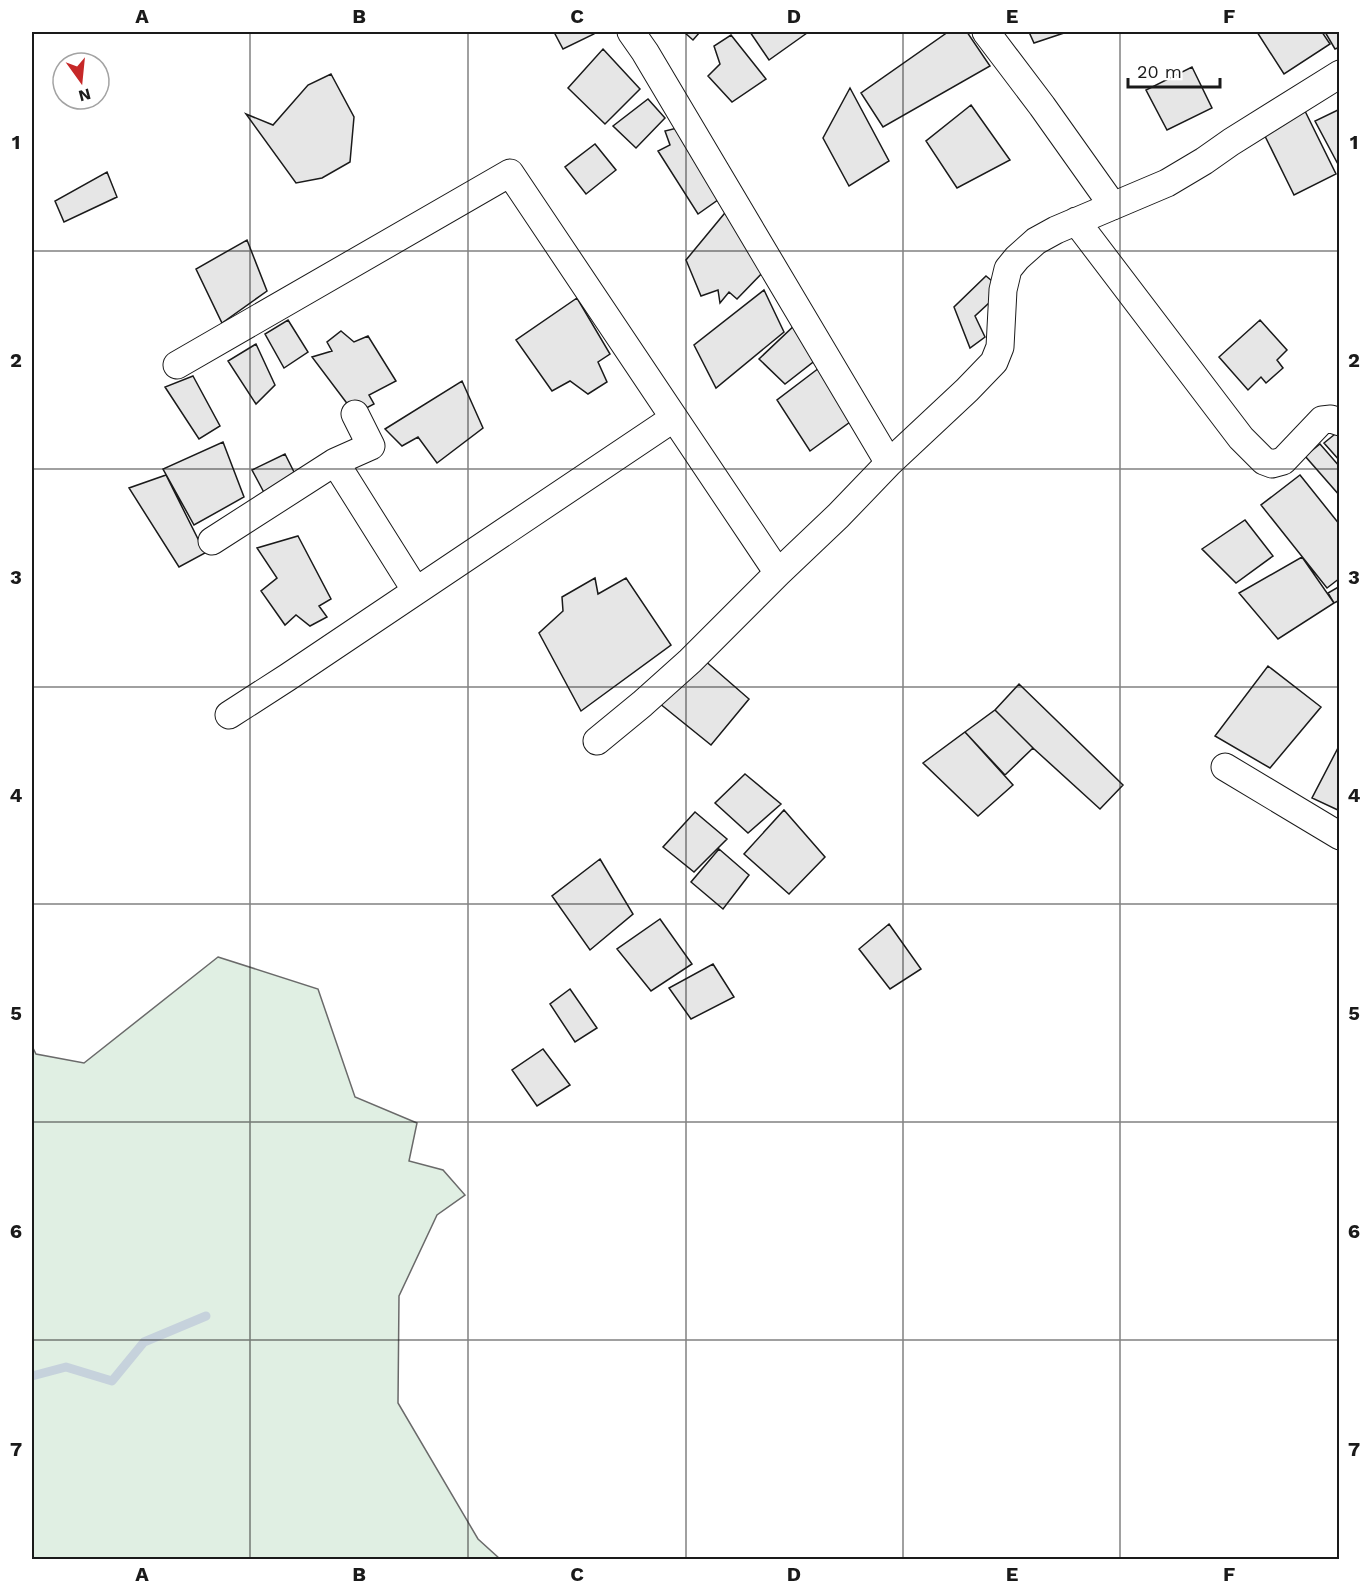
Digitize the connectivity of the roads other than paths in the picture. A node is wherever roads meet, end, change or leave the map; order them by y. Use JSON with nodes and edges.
{"nodes":[{"id":1,"x":631,"y":32,"type":"edge"},
{"id":2,"x":986,"y":32,"type":"edge"},
{"id":3,"x":1340,"y":74,"type":"edge"},
{"id":4,"x":1113,"y":206,"type":"junction"},
{"id":5,"x":1076,"y":221,"type":"junction"},
{"id":6,"x":177,"y":365,"type":"dead end"},
{"id":7,"x":355,"y":414,"type":"dead end"},
{"id":8,"x":674,"y":418,"type":"junction"},
{"id":9,"x":1340,"y":422,"type":"edge"},
{"id":10,"x":385,"y":429,"type":"dead end"},
{"id":11,"x":360,"y":451,"type":"junction"},
{"id":12,"x":334,"y":462,"type":"junction"},
{"id":13,"x":889,"y":464,"type":"junction"},
{"id":14,"x":212,"y":540,"type":"dead end"},
{"id":15,"x":778,"y":573,"type":"junction"},
{"id":16,"x":416,"y":591,"type":"junction"},
{"id":17,"x":229,"y":715,"type":"dead end"},
{"id":18,"x":597,"y":741,"type":"dead end"},
{"id":19,"x":1226,"y":767,"type":"dead end"},
{"id":20,"x":1340,"y":836,"type":"edge"}],
"edges":[{"from":1,"to":13,"type":"street"},
{"from":2,"to":4,"type":"street"},
{"from":3,"to":4,"type":"street"},
{"from":4,"to":5,"type":"street"},
{"from":5,"to":9,"type":"street"},
{"from":5,"to":13,"type":"street"},
{"from":6,"to":8,"type":"street"},
{"from":7,"to":11,"type":"street"},
{"from":8,"to":15,"type":"street"},
{"from":8,"to":16,"type":"street"},
{"from":10,"to":11,"type":"street"},
{"from":11,"to":12,"type":"street"},
{"from":12,"to":14,"type":"street"},
{"from":12,"to":16,"type":"street"},
{"from":13,"to":15,"type":"street"},
{"from":15,"to":18,"type":"street"},
{"from":16,"to":17,"type":"street"},
{"from":19,"to":20,"type":"street"}]}
